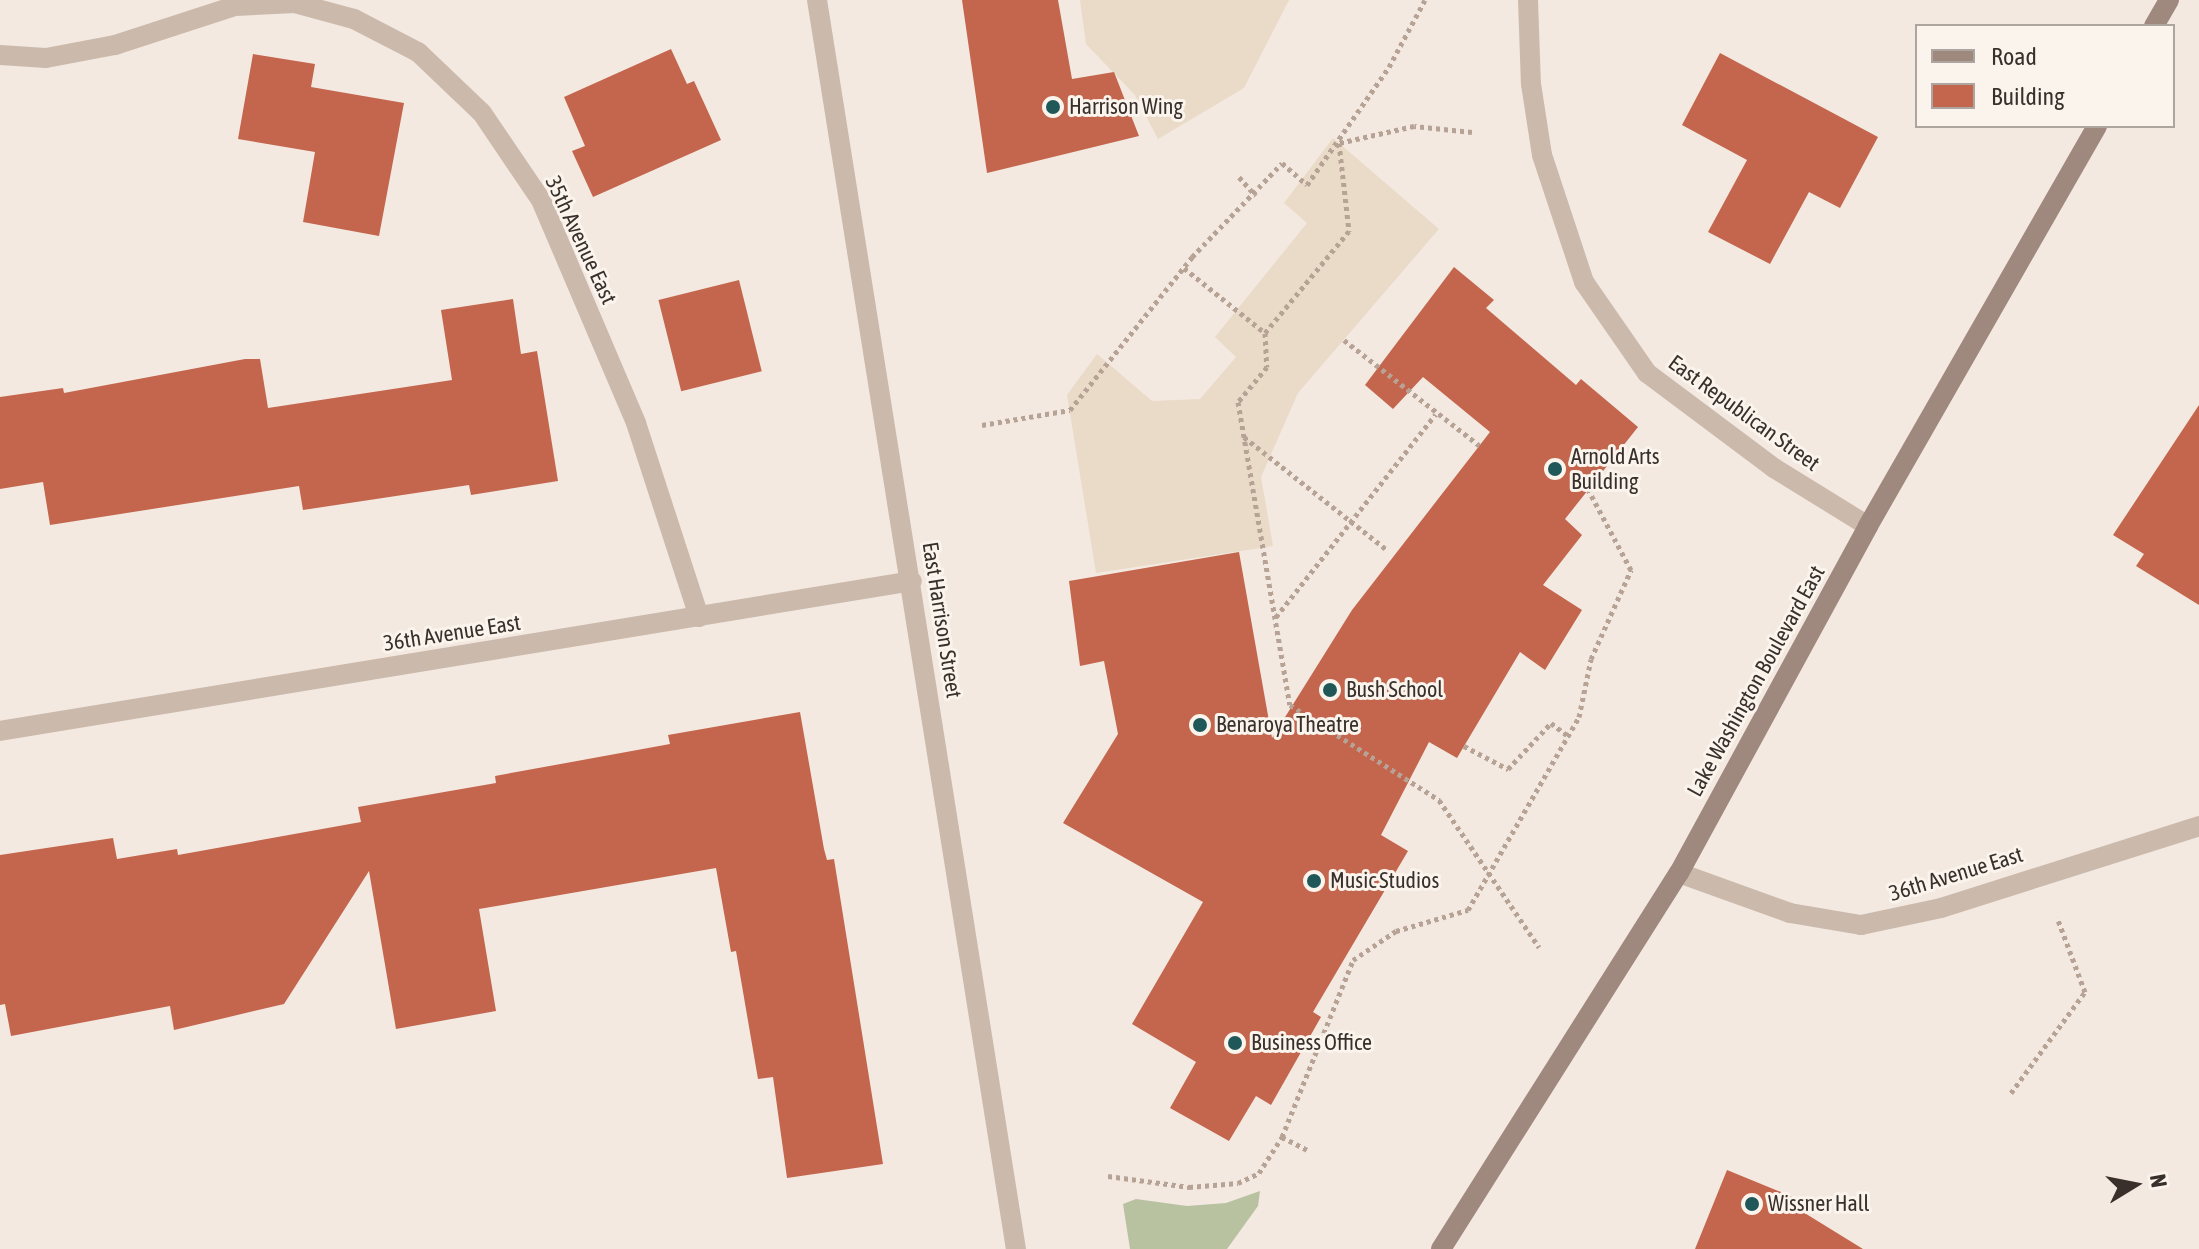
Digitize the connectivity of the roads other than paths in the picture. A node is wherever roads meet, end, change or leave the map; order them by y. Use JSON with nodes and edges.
{"nodes":[{"id":1,"x":817,"y":0,"type":"edge"},
{"id":2,"x":1528,"y":0,"type":"edge"},
{"id":3,"x":2169,"y":0,"type":"edge"},
{"id":4,"x":2155,"y":24,"type":"edge"},
{"id":5,"x":0,"y":55,"type":"edge"},
{"id":6,"x":2096,"y":128,"type":"edge"},
{"id":7,"x":1868,"y":526,"type":"junction"},
{"id":8,"x":912,"y":581,"type":"junction"},
{"id":9,"x":699,"y":617,"type":"junction"},
{"id":10,"x":0,"y":731,"type":"edge"},
{"id":11,"x":2199,"y":826,"type":"edge"},
{"id":12,"x":1679,"y":873,"type":"junction"},
{"id":13,"x":1016,"y":1249,"type":"edge"},
{"id":14,"x":1441,"y":1249,"type":"edge"}],
"edges":[{"from":1,"to":8,"type":"street","name":"East Harrison Street"},
{"from":2,"to":7,"type":"street","name":"East Republican Street"},
{"from":3,"to":4,"type":"main road"},
{"from":5,"to":9,"type":"street","name":"35th Avenue East"},
{"from":6,"to":7,"type":"main road","name":"Lake Washington Boulevard East"},
{"from":7,"to":12,"type":"main road","name":"Lake Washington Boulevard East"},
{"from":8,"to":9,"type":"street","name":"36th Avenue East"},
{"from":8,"to":13,"type":"street","name":"East Harrison Street"},
{"from":9,"to":10,"type":"street","name":"36th Avenue East"},
{"from":11,"to":12,"type":"street","name":"36th Avenue East"},
{"from":12,"to":14,"type":"main road","name":"Lake Washington Boulevard East"}]}
